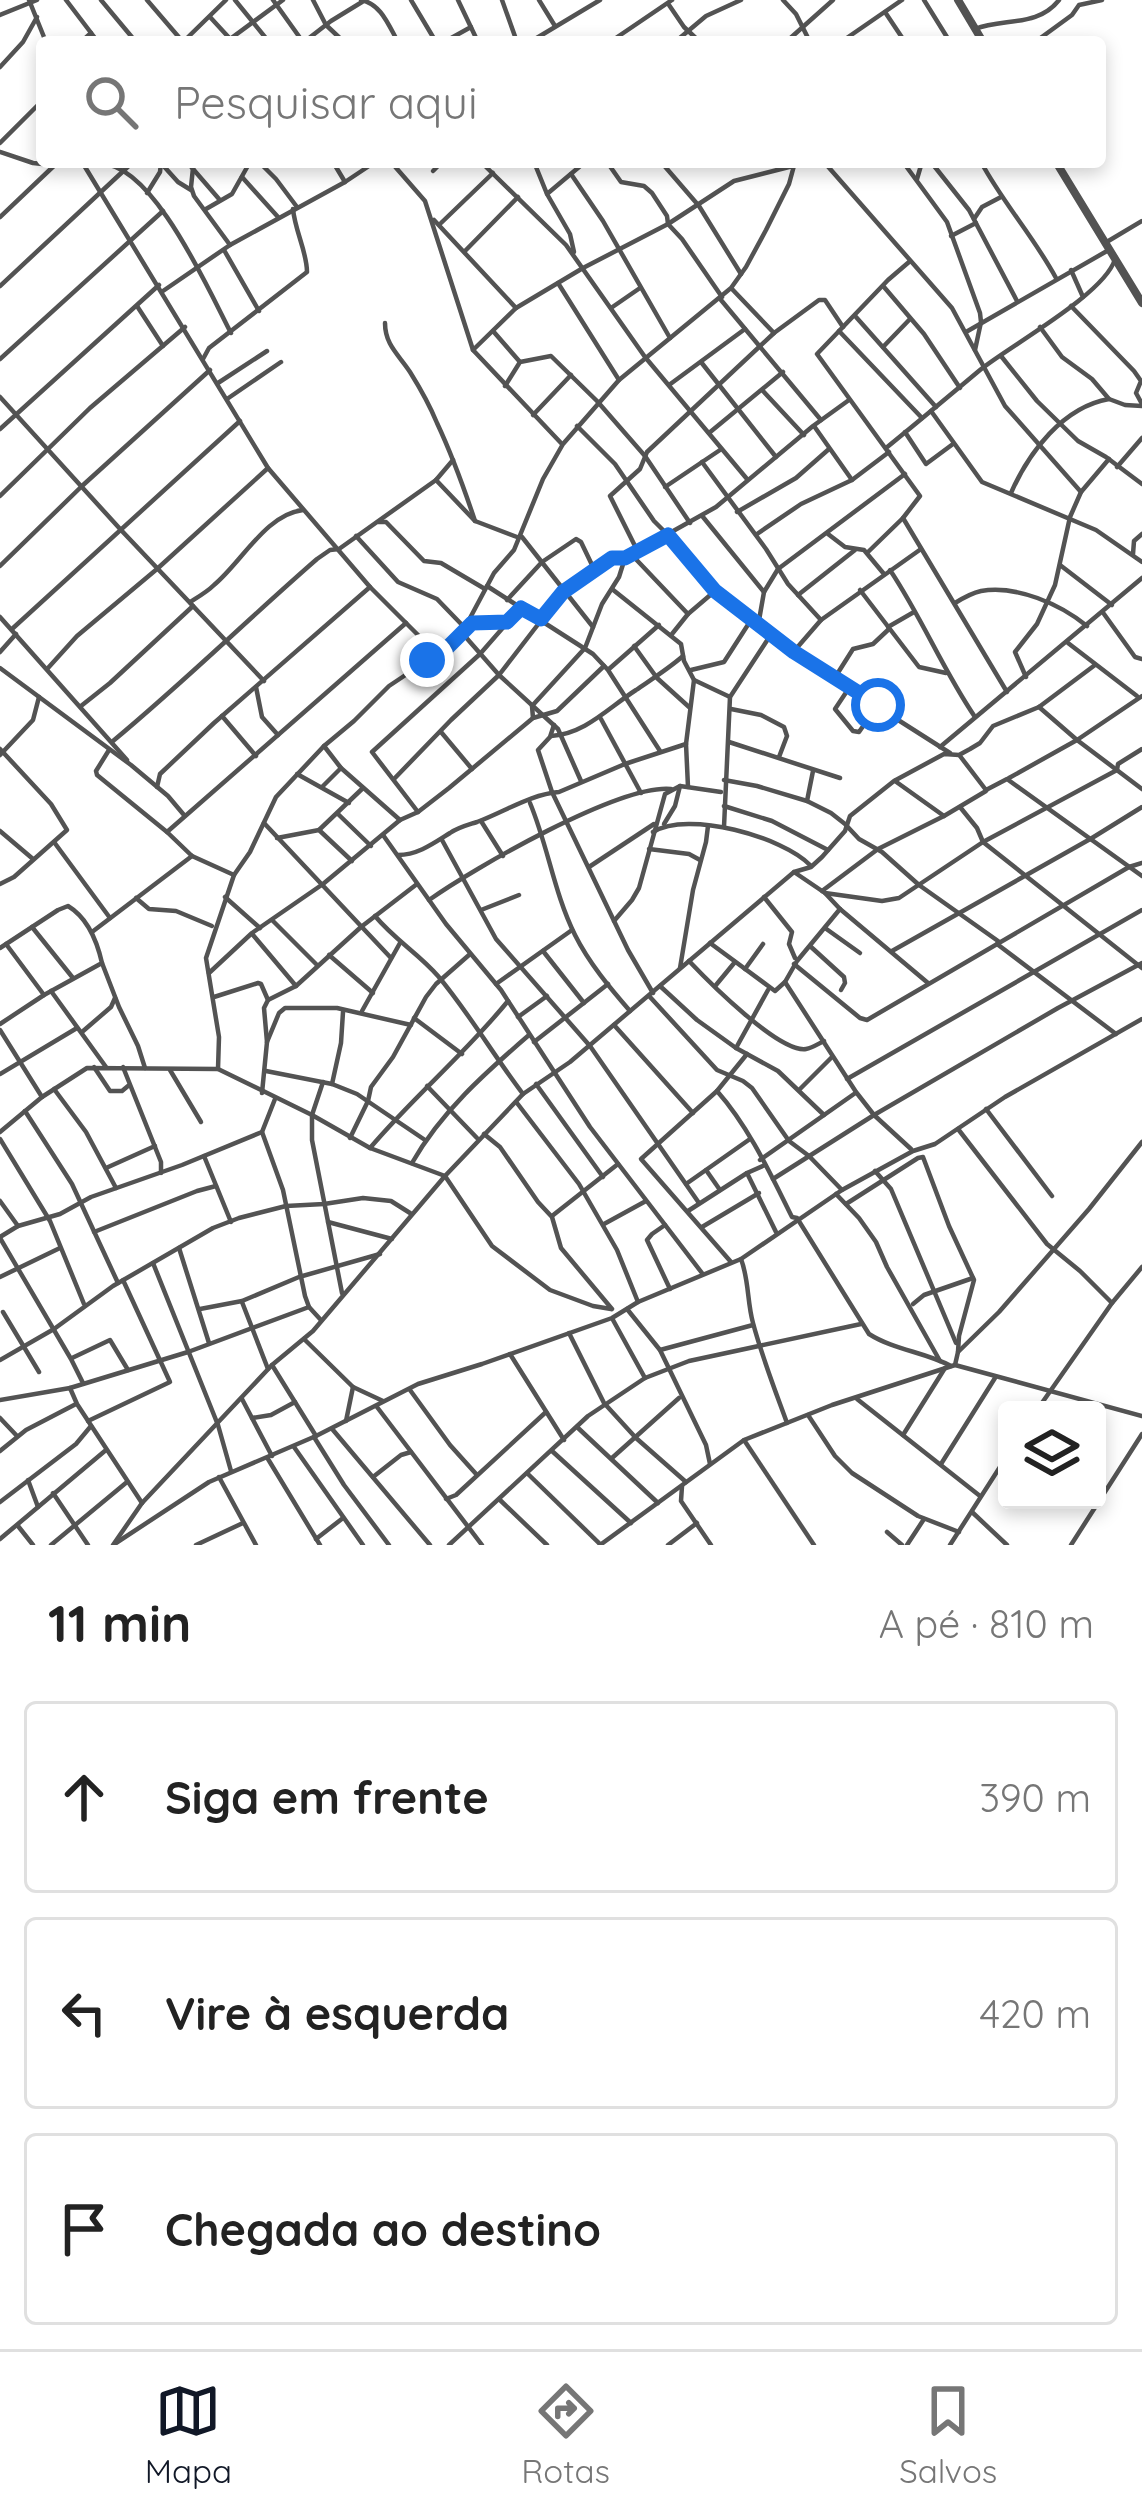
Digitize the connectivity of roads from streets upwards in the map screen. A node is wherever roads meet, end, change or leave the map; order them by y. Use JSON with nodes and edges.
{"nodes":[{"id":1,"x":66,"y":0,"type":"edge"},
{"id":2,"x":101,"y":0,"type":"edge"},
{"id":3,"x":146,"y":0,"type":"edge"},
{"id":4,"x":226,"y":0,"type":"edge"},
{"id":5,"x":235,"y":0,"type":"edge"},
{"id":6,"x":313,"y":0,"type":"edge"},
{"id":7,"x":411,"y":0,"type":"edge"},
{"id":8,"x":458,"y":0,"type":"edge"},
{"id":9,"x":502,"y":0,"type":"edge"},
{"id":10,"x":539,"y":0,"type":"edge"},
{"id":11,"x":579,"y":0,"type":"edge"},
{"id":12,"x":600,"y":0,"type":"edge"},
{"id":13,"x":652,"y":0,"type":"edge"},
{"id":14,"x":741,"y":0,"type":"edge"},
{"id":15,"x":783,"y":0,"type":"edge"},
{"id":16,"x":833,"y":0,"type":"edge"},
{"id":17,"x":902,"y":0,"type":"edge"},
{"id":18,"x":924,"y":0,"type":"edge"},
{"id":19,"x":958,"y":0,"type":"edge"},
{"id":20,"x":1059,"y":0,"type":"edge"},
{"id":21,"x":1102,"y":0,"type":"edge"},
{"id":22,"x":32,"y":1,"type":"edge"},
{"id":23,"x":362,"y":1,"type":"edge"},
{"id":24,"x":376,"y":1,"type":"edge"},
{"id":25,"x":278,"y":2,"type":"edge"},
{"id":26,"x":670,"y":2,"type":"edge"},
{"id":27,"x":660,"y":8,"type":"junction"},
{"id":28,"x":585,"y":9,"type":"junction"},
{"id":29,"x":885,"y":12,"type":"junction"},
{"id":30,"x":0,"y":15,"type":"edge"},
{"id":31,"x":209,"y":16,"type":"junction"},
{"id":32,"x":37,"y":17,"type":"junction"},
{"id":33,"x":254,"y":23,"type":"junction"},
{"id":34,"x":326,"y":25,"type":"junction"},
{"id":35,"x":555,"y":26,"type":"junction"},
{"id":36,"x":471,"y":27,"type":"junction"},
{"id":37,"x":802,"y":28,"type":"junction"},
{"id":38,"x":975,"y":29,"type":"junction"},
{"id":39,"x":689,"y":32,"type":"junction"},
{"id":40,"x":91,"y":33,"type":"junction"},
{"id":41,"x":44,"y":36,"type":"edge"},
{"id":42,"x":88,"y":36,"type":"edge"},
{"id":43,"x":93,"y":36,"type":"edge"},
{"id":44,"x":131,"y":36,"type":"edge"},
{"id":45,"x":178,"y":36,"type":"edge"},
{"id":46,"x":189,"y":36,"type":"edge"},
{"id":47,"x":226,"y":36,"type":"edge"},
{"id":48,"x":237,"y":36,"type":"edge"},
{"id":49,"x":263,"y":36,"type":"edge"},
{"id":50,"x":300,"y":36,"type":"edge"},
{"id":51,"x":312,"y":36,"type":"edge"},
{"id":52,"x":338,"y":36,"type":"edge"},
{"id":53,"x":395,"y":36,"type":"edge"},
{"id":54,"x":436,"y":36,"type":"edge"},
{"id":55,"x":452,"y":36,"type":"edge"},
{"id":56,"x":475,"y":36,"type":"edge"},
{"id":57,"x":515,"y":36,"type":"edge"},
{"id":58,"x":539,"y":36,"type":"edge"},
{"id":59,"x":619,"y":36,"type":"edge"},
{"id":60,"x":683,"y":36,"type":"edge"},
{"id":61,"x":693,"y":36,"type":"edge"},
{"id":62,"x":793,"y":36,"type":"edge"},
{"id":63,"x":807,"y":36,"type":"edge"},
{"id":64,"x":855,"y":36,"type":"edge"},
{"id":65,"x":901,"y":36,"type":"edge"},
{"id":66,"x":946,"y":36,"type":"edge"},
{"id":67,"x":979,"y":36,"type":"edge"},
{"id":68,"x":1042,"y":36,"type":"edge"},
{"id":69,"x":0,"y":67,"type":"edge"},
{"id":70,"x":36,"y":107,"type":"edge"},
{"id":71,"x":0,"y":143,"type":"edge"},
{"id":72,"x":0,"y":152,"type":"edge"},
{"id":73,"x":36,"y":163,"type":"edge"},
{"id":74,"x":53,"y":168,"type":"edge"},
{"id":75,"x":85,"y":168,"type":"edge"},
{"id":76,"x":94,"y":168,"type":"edge"},
{"id":77,"x":119,"y":168,"type":"edge"},
{"id":78,"x":127,"y":168,"type":"edge"},
{"id":79,"x":163,"y":168,"type":"edge"},
{"id":80,"x":190,"y":168,"type":"edge"},
{"id":81,"x":192,"y":168,"type":"edge"},
{"id":82,"x":247,"y":168,"type":"edge"},
{"id":83,"x":265,"y":168,"type":"edge"},
{"id":84,"x":337,"y":168,"type":"edge"},
{"id":85,"x":366,"y":168,"type":"edge"},
{"id":86,"x":397,"y":168,"type":"edge"},
{"id":87,"x":437,"y":168,"type":"edge"},
{"id":88,"x":488,"y":168,"type":"edge"},
{"id":89,"x":536,"y":168,"type":"edge"},
{"id":90,"x":578,"y":168,"type":"edge"},
{"id":91,"x":611,"y":168,"type":"edge"},
{"id":92,"x":666,"y":168,"type":"edge"},
{"id":93,"x":780,"y":168,"type":"edge"},
{"id":94,"x":793,"y":168,"type":"edge"},
{"id":95,"x":829,"y":168,"type":"edge"},
{"id":96,"x":908,"y":168,"type":"edge"},
{"id":97,"x":920,"y":168,"type":"edge"},
{"id":98,"x":936,"y":168,"type":"edge"},
{"id":99,"x":986,"y":168,"type":"edge"},
{"id":100,"x":1060,"y":168,"type":"edge"},
{"id":101,"x":124,"y":171,"type":"junction"},
{"id":102,"x":434,"y":171,"type":"dead end"},
{"id":103,"x":165,"y":172,"type":"junction"},
{"id":104,"x":88,"y":173,"type":"junction"},
{"id":105,"x":493,"y":173,"type":"junction"},
{"id":106,"x":571,"y":174,"type":"junction"},
{"id":107,"x":242,"y":176,"type":"junction"},
{"id":108,"x":917,"y":178,"type":"junction"},
{"id":109,"x":345,"y":182,"type":"junction"},
{"id":110,"x":191,"y":190,"type":"junction"},
{"id":111,"x":100,"y":193,"type":"junction"},
{"id":112,"x":147,"y":193,"type":"junction"},
{"id":113,"x":547,"y":194,"type":"junction"},
{"id":114,"x":1002,"y":196,"type":"junction"},
{"id":115,"x":518,"y":197,"type":"junction"},
{"id":116,"x":219,"y":200,"type":"junction"},
{"id":117,"x":699,"y":206,"type":"junction"},
{"id":118,"x":295,"y":208,"type":"junction"},
{"id":119,"x":205,"y":210,"type":"junction"},
{"id":120,"x":163,"y":212,"type":"junction"},
{"id":121,"x":0,"y":217,"type":"edge"},
{"id":122,"x":278,"y":217,"type":"junction"},
{"id":123,"x":432,"y":218,"type":"junction"},
{"id":124,"x":975,"y":221,"type":"junction"},
{"id":125,"x":1142,"y":221,"type":"edge"},
{"id":126,"x":668,"y":224,"type":"junction"},
{"id":127,"x":439,"y":225,"type":"junction"},
{"id":128,"x":951,"y":236,"type":"junction"},
{"id":129,"x":130,"y":241,"type":"junction"},
{"id":130,"x":1107,"y":246,"type":"junction"},
{"id":131,"x":227,"y":247,"type":"junction"},
{"id":132,"x":618,"y":248,"type":"junction"},
{"id":133,"x":465,"y":251,"type":"junction"},
{"id":134,"x":574,"y":256,"type":"junction"},
{"id":135,"x":1115,"y":259,"type":"junction"},
{"id":136,"x":910,"y":261,"type":"junction"},
{"id":137,"x":196,"y":268,"type":"junction"},
{"id":138,"x":583,"y":268,"type":"junction"},
{"id":139,"x":1071,"y":269,"type":"junction"},
{"id":140,"x":742,"y":274,"type":"junction"},
{"id":141,"x":1056,"y":278,"type":"junction"},
{"id":142,"x":1142,"y":280,"type":"edge"},
{"id":143,"x":558,"y":283,"type":"junction"},
{"id":144,"x":0,"y":286,"type":"edge"},
{"id":145,"x":883,"y":286,"type":"junction"},
{"id":146,"x":1132,"y":287,"type":"junction"},
{"id":147,"x":160,"y":288,"type":"junction"},
{"id":148,"x":640,"y":288,"type":"junction"},
{"id":149,"x":730,"y":288,"type":"junction"},
{"id":150,"x":1083,"y":297,"type":"junction"},
{"id":151,"x":721,"y":298,"type":"junction"},
{"id":152,"x":1016,"y":301,"type":"junction"},
{"id":153,"x":1142,"y":303,"type":"edge"},
{"id":154,"x":136,"y":304,"type":"junction"},
{"id":155,"x":1071,"y":306,"type":"junction"},
{"id":156,"x":516,"y":308,"type":"junction"},
{"id":157,"x":611,"y":308,"type":"junction"},
{"id":158,"x":259,"y":311,"type":"junction"},
{"id":159,"x":855,"y":315,"type":"junction"},
{"id":160,"x":910,"y":319,"type":"junction"},
{"id":161,"x":982,"y":322,"type":"junction"},
{"id":162,"x":385,"y":323,"type":"dead end"},
{"id":163,"x":184,"y":327,"type":"junction"},
{"id":164,"x":1040,"y":327,"type":"junction"},
{"id":165,"x":745,"y":329,"type":"junction"},
{"id":166,"x":841,"y":329,"type":"junction"},
{"id":167,"x":493,"y":331,"type":"junction"},
{"id":168,"x":966,"y":332,"type":"junction"},
{"id":169,"x":231,"y":333,"type":"junction"},
{"id":170,"x":774,"y":333,"type":"junction"},
{"id":171,"x":670,"y":338,"type":"junction"},
{"id":172,"x":195,"y":345,"type":"junction"},
{"id":173,"x":164,"y":346,"type":"junction"},
{"id":174,"x":758,"y":347,"type":"junction"},
{"id":175,"x":884,"y":347,"type":"junction"},
{"id":176,"x":209,"y":348,"type":"junction"},
{"id":177,"x":472,"y":350,"type":"junction"},
{"id":178,"x":975,"y":350,"type":"junction"},
{"id":179,"x":267,"y":351,"type":"dead end"},
{"id":180,"x":1001,"y":356,"type":"junction"},
{"id":181,"x":645,"y":357,"type":"junction"},
{"id":182,"x":0,"y":358,"type":"edge"},
{"id":183,"x":203,"y":358,"type":"junction"},
{"id":184,"x":281,"y":362,"type":"dead end"},
{"id":185,"x":520,"y":362,"type":"junction"},
{"id":186,"x":701,"y":362,"type":"junction"},
{"id":187,"x":984,"y":367,"type":"junction"},
{"id":188,"x":210,"y":370,"type":"junction"},
{"id":189,"x":783,"y":372,"type":"junction"},
{"id":190,"x":571,"y":376,"type":"junction"},
{"id":191,"x":619,"y":380,"type":"junction"},
{"id":192,"x":218,"y":383,"type":"junction"},
{"id":193,"x":669,"y":385,"type":"junction"},
{"id":194,"x":719,"y":385,"type":"junction"},
{"id":195,"x":506,"y":386,"type":"junction"},
{"id":196,"x":960,"y":388,"type":"junction"},
{"id":197,"x":762,"y":390,"type":"junction"},
{"id":198,"x":1101,"y":390,"type":"junction"},
{"id":199,"x":0,"y":397,"type":"edge"},
{"id":200,"x":227,"y":399,"type":"junction"},
{"id":201,"x":1109,"y":399,"type":"junction"},
{"id":202,"x":849,"y":400,"type":"junction"},
{"id":203,"x":1098,"y":400,"type":"junction"},
{"id":204,"x":597,"y":401,"type":"junction"},
{"id":205,"x":1142,"y":405,"type":"edge"},
{"id":206,"x":933,"y":409,"type":"junction"},
{"id":207,"x":739,"y":410,"type":"junction"},
{"id":208,"x":690,"y":411,"type":"junction"},
{"id":209,"x":16,"y":414,"type":"junction"},
{"id":210,"x":533,"y":415,"type":"junction"},
{"id":211,"x":922,"y":418,"type":"junction"},
{"id":212,"x":821,"y":420,"type":"junction"},
{"id":213,"x":240,"y":421,"type":"junction"},
{"id":214,"x":1060,"y":424,"type":"junction"},
{"id":215,"x":813,"y":425,"type":"junction"},
{"id":216,"x":577,"y":426,"type":"junction"},
{"id":217,"x":0,"y":429,"type":"edge"},
{"id":218,"x":905,"y":432,"type":"junction"},
{"id":219,"x":709,"y":433,"type":"junction"},
{"id":220,"x":803,"y":435,"type":"junction"},
{"id":221,"x":1142,"y":438,"type":"edge"},
{"id":222,"x":562,"y":444,"type":"junction"},
{"id":223,"x":953,"y":444,"type":"junction"},
{"id":224,"x":1040,"y":444,"type":"junction"},
{"id":225,"x":722,"y":448,"type":"junction"},
{"id":226,"x":48,"y":449,"type":"junction"},
{"id":227,"x":829,"y":449,"type":"junction"},
{"id":228,"x":888,"y":450,"type":"junction"},
{"id":229,"x":645,"y":456,"type":"junction"},
{"id":230,"x":776,"y":458,"type":"junction"},
{"id":231,"x":1109,"y":459,"type":"junction"},
{"id":232,"x":453,"y":460,"type":"junction"},
{"id":233,"x":702,"y":462,"type":"junction"},
{"id":234,"x":1117,"y":466,"type":"junction"},
{"id":235,"x":268,"y":468,"type":"junction"},
{"id":236,"x":905,"y":474,"type":"junction"},
{"id":237,"x":747,"y":479,"type":"junction"},
{"id":238,"x":436,"y":480,"type":"junction"},
{"id":239,"x":852,"y":480,"type":"junction"},
{"id":240,"x":628,"y":482,"type":"junction"},
{"id":241,"x":1142,"y":484,"type":"edge"},
{"id":242,"x":82,"y":486,"type":"junction"},
{"id":243,"x":665,"y":487,"type":"junction"},
{"id":244,"x":1081,"y":492,"type":"junction"},
{"id":245,"x":1011,"y":493,"type":"junction"},
{"id":246,"x":0,"y":496,"type":"edge"},
{"id":247,"x":726,"y":496,"type":"junction"},
{"id":248,"x":303,"y":510,"type":"junction"},
{"id":249,"x":737,"y":512,"type":"junction"},
{"id":250,"x":703,"y":516,"type":"junction"},
{"id":251,"x":1070,"y":517,"type":"junction"},
{"id":252,"x":903,"y":518,"type":"junction"},
{"id":253,"x":475,"y":521,"type":"junction"},
{"id":254,"x":373,"y":523,"type":"junction"},
{"id":255,"x":690,"y":524,"type":"junction"},
{"id":256,"x":121,"y":530,"type":"junction"},
{"id":257,"x":826,"y":533,"type":"junction"},
{"id":258,"x":1142,"y":534,"type":"edge"},
{"id":259,"x":668,"y":535,"type":"junction"},
{"id":260,"x":755,"y":535,"type":"junction"},
{"id":261,"x":356,"y":536,"type":"junction"},
{"id":262,"x":519,"y":536,"type":"junction"},
{"id":263,"x":331,"y":546,"type":"junction"},
{"id":264,"x":338,"y":549,"type":"junction"},
{"id":265,"x":856,"y":549,"type":"junction"},
{"id":266,"x":921,"y":549,"type":"junction"},
{"id":267,"x":868,"y":552,"type":"junction"},
{"id":268,"x":630,"y":554,"type":"junction"},
{"id":269,"x":1133,"y":555,"type":"junction"},
{"id":270,"x":542,"y":562,"type":"junction"},
{"id":271,"x":1142,"y":562,"type":"edge"},
{"id":272,"x":1060,"y":565,"type":"junction"},
{"id":273,"x":0,"y":566,"type":"edge"},
{"id":274,"x":157,"y":569,"type":"junction"},
{"id":275,"x":595,"y":569,"type":"junction"},
{"id":276,"x":778,"y":569,"type":"junction"},
{"id":277,"x":887,"y":572,"type":"junction"},
{"id":278,"x":1142,"y":580,"type":"edge"},
{"id":279,"x":370,"y":587,"type":"junction"},
{"id":280,"x":486,"y":588,"type":"junction"},
{"id":281,"x":611,"y":588,"type":"junction"},
{"id":282,"x":860,"y":590,"type":"junction"},
{"id":283,"x":715,"y":591,"type":"junction"},
{"id":284,"x":563,"y":592,"type":"junction"},
{"id":285,"x":764,"y":592,"type":"junction"},
{"id":286,"x":798,"y":595,"type":"junction"},
{"id":287,"x":507,"y":600,"type":"junction"},
{"id":288,"x":1048,"y":601,"type":"junction"},
{"id":289,"x":191,"y":604,"type":"junction"},
{"id":290,"x":952,"y":604,"type":"junction"},
{"id":291,"x":1112,"y":605,"type":"junction"},
{"id":292,"x":521,"y":608,"type":"junction"},
{"id":293,"x":916,"y":610,"type":"junction"},
{"id":294,"x":1103,"y":613,"type":"junction"},
{"id":295,"x":688,"y":614,"type":"junction"},
{"id":296,"x":0,"y":617,"type":"edge"},
{"id":297,"x":541,"y":619,"type":"junction"},
{"id":298,"x":751,"y":620,"type":"junction"},
{"id":299,"x":821,"y":620,"type":"junction"},
{"id":300,"x":507,"y":622,"type":"junction"},
{"id":301,"x":406,"y":623,"type":"junction"},
{"id":302,"x":659,"y":625,"type":"junction"},
{"id":303,"x":758,"y":626,"type":"junction"},
{"id":304,"x":1087,"y":626,"type":"junction"},
{"id":305,"x":593,"y":627,"type":"junction"},
{"id":306,"x":888,"y":628,"type":"junction"},
{"id":307,"x":464,"y":631,"type":"junction"},
{"id":308,"x":14,"y":632,"type":"junction"},
{"id":309,"x":671,"y":635,"type":"junction"},
{"id":310,"x":770,"y":636,"type":"junction"},
{"id":311,"x":226,"y":641,"type":"junction"},
{"id":312,"x":1068,"y":643,"type":"junction"},
{"id":313,"x":634,"y":646,"type":"junction"},
{"id":314,"x":585,"y":648,"type":"junction"},
{"id":315,"x":0,"y":652,"type":"edge"},
{"id":316,"x":794,"y":652,"type":"junction"},
{"id":317,"x":437,"y":654,"type":"junction"},
{"id":318,"x":479,"y":654,"type":"junction"},
{"id":319,"x":683,"y":656,"type":"junction"},
{"id":320,"x":1142,"y":659,"type":"edge"},
{"id":321,"x":1095,"y":664,"type":"junction"},
{"id":322,"x":0,"y":668,"type":"edge"},
{"id":323,"x":48,"y":668,"type":"junction"},
{"id":324,"x":606,"y":668,"type":"junction"},
{"id":325,"x":690,"y":670,"type":"junction"},
{"id":326,"x":946,"y":673,"type":"junction"},
{"id":327,"x":499,"y":675,"type":"junction"},
{"id":328,"x":657,"y":677,"type":"junction"},
{"id":329,"x":1026,"y":677,"type":"junction"},
{"id":330,"x":834,"y":679,"type":"junction"},
{"id":331,"x":694,"y":680,"type":"junction"},
{"id":332,"x":264,"y":681,"type":"junction"},
{"id":333,"x":256,"y":687,"type":"junction"},
{"id":334,"x":850,"y":688,"type":"junction"},
{"id":335,"x":1007,"y":692,"type":"junction"},
{"id":336,"x":39,"y":697,"type":"junction"},
{"id":337,"x":730,"y":697,"type":"junction"},
{"id":338,"x":625,"y":698,"type":"junction"},
{"id":339,"x":1141,"y":698,"type":"edge"},
{"id":340,"x":878,"y":705,"type":"junction"},
{"id":341,"x":81,"y":706,"type":"junction"},
{"id":342,"x":532,"y":706,"type":"junction"},
{"id":343,"x":689,"y":707,"type":"junction"},
{"id":344,"x":1039,"y":707,"type":"junction"},
{"id":345,"x":730,"y":710,"type":"junction"},
{"id":346,"x":557,"y":711,"type":"junction"},
{"id":347,"x":222,"y":716,"type":"junction"},
{"id":348,"x":543,"y":716,"type":"junction"},
{"id":349,"x":600,"y":717,"type":"junction"},
{"id":350,"x":975,"y":717,"type":"junction"},
{"id":351,"x":533,"y":718,"type":"junction"},
{"id":352,"x":558,"y":730,"type":"junction"},
{"id":353,"x":440,"y":731,"type":"junction"},
{"id":354,"x":279,"y":736,"type":"junction"},
{"id":355,"x":1077,"y":740,"type":"junction"},
{"id":356,"x":112,"y":741,"type":"junction"},
{"id":357,"x":729,"y":742,"type":"junction"},
{"id":358,"x":686,"y":744,"type":"junction"},
{"id":359,"x":324,"y":746,"type":"junction"},
{"id":360,"x":940,"y":747,"type":"junction"},
{"id":361,"x":1142,"y":749,"type":"edge"},
{"id":362,"x":110,"y":750,"type":"junction"},
{"id":363,"x":660,"y":751,"type":"junction"},
{"id":364,"x":1,"y":752,"type":"edge"},
{"id":365,"x":950,"y":753,"type":"junction"},
{"id":366,"x":959,"y":755,"type":"junction"},
{"id":367,"x":256,"y":756,"type":"junction"},
{"id":368,"x":779,"y":758,"type":"junction"},
{"id":369,"x":625,"y":764,"type":"junction"},
{"id":370,"x":131,"y":765,"type":"junction"},
{"id":371,"x":341,"y":768,"type":"junction"},
{"id":372,"x":472,"y":769,"type":"junction"},
{"id":373,"x":814,"y":770,"type":"junction"},
{"id":374,"x":1117,"y":770,"type":"junction"},
{"id":375,"x":297,"y":773,"type":"junction"},
{"id":376,"x":160,"y":774,"type":"junction"},
{"id":377,"x":142,"y":775,"type":"junction"},
{"id":378,"x":840,"y":778,"type":"dead end"},
{"id":379,"x":1007,"y":778,"type":"junction"},
{"id":380,"x":394,"y":779,"type":"junction"},
{"id":381,"x":724,"y":780,"type":"junction"},
{"id":382,"x":581,"y":781,"type":"junction"},
{"id":383,"x":894,"y":781,"type":"junction"},
{"id":384,"x":684,"y":786,"type":"junction"},
{"id":385,"x":157,"y":787,"type":"junction"},
{"id":386,"x":322,"y":787,"type":"junction"},
{"id":387,"x":363,"y":788,"type":"junction"},
{"id":388,"x":671,"y":789,"type":"junction"},
{"id":389,"x":1142,"y":789,"type":"edge"},
{"id":390,"x":986,"y":790,"type":"junction"},
{"id":391,"x":552,"y":792,"type":"junction"},
{"id":392,"x":724,"y":792,"type":"junction"},
{"id":393,"x":641,"y":793,"type":"junction"},
{"id":394,"x":529,"y":801,"type":"junction"},
{"id":395,"x":807,"y":801,"type":"junction"},
{"id":396,"x":349,"y":803,"type":"junction"},
{"id":397,"x":724,"y":806,"type":"junction"},
{"id":398,"x":960,"y":807,"type":"junction"},
{"id":399,"x":1142,"y":807,"type":"edge"},
{"id":400,"x":1049,"y":808,"type":"junction"},
{"id":401,"x":418,"y":812,"type":"junction"},
{"id":402,"x":338,"y":814,"type":"junction"},
{"id":403,"x":184,"y":815,"type":"junction"},
{"id":404,"x":944,"y":816,"type":"junction"},
{"id":405,"x":400,"y":820,"type":"junction"},
{"id":406,"x":481,"y":821,"type":"junction"},
{"id":407,"x":569,"y":822,"type":"junction"},
{"id":408,"x":264,"y":823,"type":"junction"},
{"id":409,"x":845,"y":824,"type":"junction"},
{"id":410,"x":664,"y":825,"type":"junction"},
{"id":411,"x":708,"y":826,"type":"junction"},
{"id":412,"x":724,"y":827,"type":"junction"},
{"id":413,"x":654,"y":828,"type":"junction"},
{"id":414,"x":269,"y":830,"type":"junction"},
{"id":415,"x":320,"y":830,"type":"junction"},
{"id":416,"x":0,"y":832,"type":"edge"},
{"id":417,"x":167,"y":832,"type":"junction"},
{"id":418,"x":259,"y":832,"type":"junction"},
{"id":419,"x":542,"y":833,"type":"junction"},
{"id":420,"x":383,"y":835,"type":"junction"},
{"id":421,"x":277,"y":838,"type":"junction"},
{"id":422,"x":1092,"y":838,"type":"junction"},
{"id":423,"x":442,"y":840,"type":"junction"},
{"id":424,"x":54,"y":842,"type":"junction"},
{"id":425,"x":983,"y":842,"type":"junction"},
{"id":426,"x":370,"y":846,"type":"junction"},
{"id":427,"x":649,"y":849,"type":"junction"},
{"id":428,"x":878,"y":849,"type":"junction"},
{"id":429,"x":827,"y":850,"type":"junction"},
{"id":430,"x":192,"y":856,"type":"junction"},
{"id":431,"x":503,"y":856,"type":"junction"},
{"id":432,"x":402,"y":857,"type":"junction"},
{"id":433,"x":33,"y":859,"type":"junction"},
{"id":434,"x":700,"y":860,"type":"junction"},
{"id":435,"x":352,"y":861,"type":"junction"},
{"id":436,"x":1142,"y":863,"type":"edge"},
{"id":437,"x":811,"y":866,"type":"junction"},
{"id":438,"x":589,"y":867,"type":"junction"},
{"id":439,"x":1129,"y":867,"type":"junction"},
{"id":440,"x":794,"y":872,"type":"junction"},
{"id":441,"x":234,"y":875,"type":"junction"},
{"id":442,"x":1022,"y":876,"type":"junction"},
{"id":443,"x":1142,"y":876,"type":"edge"},
{"id":444,"x":461,"y":878,"type":"junction"},
{"id":445,"x":0,"y":884,"type":"edge"},
{"id":446,"x":322,"y":884,"type":"junction"},
{"id":447,"x":417,"y":884,"type":"junction"},
{"id":448,"x":919,"y":885,"type":"junction"},
{"id":449,"x":823,"y":892,"type":"junction"},
{"id":450,"x":518,"y":895,"type":"dead end"},
{"id":451,"x":764,"y":897,"type":"junction"},
{"id":452,"x":136,"y":898,"type":"junction"},
{"id":453,"x":225,"y":898,"type":"junction"},
{"id":454,"x":429,"y":900,"type":"junction"},
{"id":455,"x":1062,"y":905,"type":"junction"},
{"id":456,"x":840,"y":909,"type":"junction"},
{"id":457,"x":481,"y":910,"type":"junction"},
{"id":458,"x":1142,"y":910,"type":"edge"},
{"id":459,"x":956,"y":913,"type":"junction"},
{"id":460,"x":376,"y":916,"type":"junction"},
{"id":461,"x":110,"y":918,"type":"junction"},
{"id":462,"x":272,"y":920,"type":"junction"},
{"id":463,"x":614,"y":921,"type":"junction"},
{"id":464,"x":32,"y":927,"type":"junction"},
{"id":465,"x":215,"y":927,"type":"junction"},
{"id":466,"x":260,"y":928,"type":"junction"},
{"id":467,"x":361,"y":928,"type":"junction"},
{"id":468,"x":825,"y":928,"type":"junction"},
{"id":469,"x":572,"y":930,"type":"junction"},
{"id":470,"x":92,"y":932,"type":"junction"},
{"id":471,"x":252,"y":933,"type":"junction"},
{"id":472,"x":1100,"y":934,"type":"junction"},
{"id":473,"x":400,"y":943,"type":"junction"},
{"id":474,"x":710,"y":943,"type":"junction"},
{"id":475,"x":763,"y":944,"type":"dead end"},
{"id":476,"x":996,"y":945,"type":"junction"},
{"id":477,"x":3,"y":946,"type":"edge"},
{"id":478,"x":810,"y":946,"type":"junction"},
{"id":479,"x":543,"y":950,"type":"junction"},
{"id":480,"x":892,"y":951,"type":"junction"},
{"id":481,"x":860,"y":953,"type":"dead end"},
{"id":482,"x":470,"y":954,"type":"junction"},
{"id":483,"x":329,"y":955,"type":"junction"},
{"id":484,"x":392,"y":958,"type":"junction"},
{"id":485,"x":689,"y":962,"type":"junction"},
{"id":486,"x":735,"y":962,"type":"junction"},
{"id":487,"x":795,"y":962,"type":"junction"},
{"id":488,"x":102,"y":963,"type":"junction"},
{"id":489,"x":317,"y":965,"type":"junction"},
{"id":490,"x":1141,"y":965,"type":"edge"},
{"id":491,"x":518,"y":968,"type":"junction"},
{"id":492,"x":745,"y":969,"type":"junction"},
{"id":493,"x":680,"y":970,"type":"junction"},
{"id":494,"x":1036,"y":971,"type":"junction"},
{"id":495,"x":207,"y":975,"type":"junction"},
{"id":496,"x":73,"y":978,"type":"junction"},
{"id":497,"x":441,"y":980,"type":"junction"},
{"id":498,"x":785,"y":982,"type":"junction"},
{"id":499,"x":928,"y":983,"type":"junction"},
{"id":500,"x":496,"y":984,"type":"junction"},
{"id":501,"x":608,"y":984,"type":"junction"},
{"id":502,"x":296,"y":986,"type":"junction"},
{"id":503,"x":660,"y":986,"type":"junction"},
{"id":504,"x":714,"y":987,"type":"junction"},
{"id":505,"x":769,"y":988,"type":"junction"},
{"id":506,"x":841,"y":990,"type":"dead end"},
{"id":507,"x":48,"y":993,"type":"junction"},
{"id":508,"x":373,"y":993,"type":"junction"},
{"id":509,"x":651,"y":995,"type":"junction"},
{"id":510,"x":548,"y":996,"type":"junction"},
{"id":511,"x":211,"y":998,"type":"junction"},
{"id":512,"x":268,"y":1000,"type":"junction"},
{"id":513,"x":1074,"y":1000,"type":"junction"},
{"id":514,"x":508,"y":1001,"type":"junction"},
{"id":515,"x":584,"y":1003,"type":"junction"},
{"id":516,"x":115,"y":1007,"type":"junction"},
{"id":517,"x":344,"y":1010,"type":"junction"},
{"id":518,"x":362,"y":1011,"type":"junction"},
{"id":519,"x":629,"y":1011,"type":"junction"},
{"id":520,"x":567,"y":1016,"type":"junction"},
{"id":521,"x":517,"y":1017,"type":"junction"},
{"id":522,"x":1142,"y":1019,"type":"edge"},
{"id":523,"x":750,"y":1020,"type":"junction"},
{"id":524,"x":413,"y":1021,"type":"junction"},
{"id":525,"x":614,"y":1025,"type":"junction"},
{"id":526,"x":0,"y":1027,"type":"edge"},
{"id":527,"x":80,"y":1030,"type":"junction"},
{"id":528,"x":1116,"y":1034,"type":"junction"},
{"id":529,"x":529,"y":1035,"type":"junction"},
{"id":530,"x":480,"y":1036,"type":"junction"},
{"id":531,"x":824,"y":1041,"type":"junction"},
{"id":532,"x":267,"y":1042,"type":"junction"},
{"id":533,"x":533,"y":1042,"type":"junction"},
{"id":534,"x":590,"y":1046,"type":"junction"},
{"id":535,"x":736,"y":1048,"type":"junction"},
{"id":536,"x":462,"y":1054,"type":"junction"},
{"id":537,"x":747,"y":1054,"type":"junction"},
{"id":538,"x":832,"y":1057,"type":"junction"},
{"id":539,"x":20,"y":1060,"type":"junction"},
{"id":540,"x":498,"y":1062,"type":"junction"},
{"id":541,"x":94,"y":1067,"type":"junction"},
{"id":542,"x":106,"y":1067,"type":"junction"},
{"id":543,"x":123,"y":1067,"type":"junction"},
{"id":544,"x":145,"y":1068,"type":"junction"},
{"id":545,"x":218,"y":1069,"type":"junction"},
{"id":546,"x":169,"y":1070,"type":"junction"},
{"id":547,"x":266,"y":1071,"type":"junction"},
{"id":548,"x":554,"y":1072,"type":"junction"},
{"id":549,"x":0,"y":1074,"type":"edge"},
{"id":550,"x":732,"y":1076,"type":"junction"},
{"id":551,"x":847,"y":1079,"type":"junction"},
{"id":552,"x":323,"y":1082,"type":"junction"},
{"id":553,"x":332,"y":1084,"type":"junction"},
{"id":554,"x":536,"y":1084,"type":"junction"},
{"id":555,"x":130,"y":1085,"type":"junction"},
{"id":556,"x":427,"y":1086,"type":"junction"},
{"id":557,"x":54,"y":1088,"type":"junction"},
{"id":558,"x":800,"y":1089,"type":"junction"},
{"id":559,"x":717,"y":1091,"type":"junction"},
{"id":560,"x":856,"y":1092,"type":"junction"},
{"id":561,"x":262,"y":1093,"type":"junction"},
{"id":562,"x":523,"y":1094,"type":"junction"},
{"id":563,"x":42,"y":1097,"type":"junction"},
{"id":564,"x":274,"y":1099,"type":"junction"},
{"id":565,"x":368,"y":1101,"type":"junction"},
{"id":566,"x":516,"y":1102,"type":"junction"},
{"id":567,"x":986,"y":1109,"type":"junction"},
{"id":568,"x":25,"y":1111,"type":"junction"},
{"id":569,"x":449,"y":1111,"type":"junction"},
{"id":570,"x":693,"y":1113,"type":"junction"},
{"id":571,"x":824,"y":1114,"type":"junction"},
{"id":572,"x":312,"y":1115,"type":"junction"},
{"id":573,"x":874,"y":1115,"type":"junction"},
{"id":574,"x":394,"y":1120,"type":"junction"},
{"id":575,"x":201,"y":1122,"type":"dead end"},
{"id":576,"x":958,"y":1129,"type":"junction"},
{"id":577,"x":262,"y":1132,"type":"junction"},
{"id":578,"x":0,"y":1135,"type":"edge"},
{"id":579,"x":482,"y":1137,"type":"junction"},
{"id":580,"x":350,"y":1138,"type":"junction"},
{"id":581,"x":750,"y":1139,"type":"junction"},
{"id":582,"x":425,"y":1140,"type":"junction"},
{"id":583,"x":789,"y":1141,"type":"junction"},
{"id":584,"x":1142,"y":1142,"type":"edge"},
{"id":585,"x":658,"y":1143,"type":"junction"},
{"id":586,"x":154,"y":1146,"type":"junction"},
{"id":587,"x":370,"y":1148,"type":"junction"},
{"id":588,"x":913,"y":1151,"type":"junction"},
{"id":589,"x":204,"y":1156,"type":"junction"},
{"id":590,"x":809,"y":1156,"type":"junction"},
{"id":591,"x":160,"y":1159,"type":"junction"},
{"id":592,"x":763,"y":1162,"type":"junction"},
{"id":593,"x":412,"y":1164,"type":"junction"},
{"id":594,"x":618,"y":1164,"type":"junction"},
{"id":595,"x":175,"y":1167,"type":"junction"},
{"id":596,"x":106,"y":1168,"type":"junction"},
{"id":597,"x":706,"y":1170,"type":"junction"},
{"id":598,"x":875,"y":1171,"type":"junction"},
{"id":599,"x":747,"y":1172,"type":"junction"},
{"id":600,"x":161,"y":1173,"type":"junction"},
{"id":601,"x":445,"y":1176,"type":"junction"},
{"id":602,"x":603,"y":1177,"type":"junction"},
{"id":603,"x":773,"y":1178,"type":"junction"},
{"id":604,"x":884,"y":1178,"type":"junction"},
{"id":605,"x":686,"y":1184,"type":"junction"},
{"id":606,"x":216,"y":1186,"type":"junction"},
{"id":607,"x":116,"y":1188,"type":"junction"},
{"id":608,"x":720,"y":1190,"type":"junction"},
{"id":609,"x":583,"y":1192,"type":"junction"},
{"id":610,"x":839,"y":1192,"type":"junction"},
{"id":611,"x":759,"y":1193,"type":"junction"},
{"id":612,"x":1052,"y":1196,"type":"dead end"},
{"id":613,"x":0,"y":1201,"type":"edge"},
{"id":614,"x":646,"y":1201,"type":"junction"},
{"id":615,"x":81,"y":1203,"type":"junction"},
{"id":616,"x":699,"y":1203,"type":"junction"},
{"id":617,"x":324,"y":1204,"type":"junction"},
{"id":618,"x":846,"y":1204,"type":"junction"},
{"id":619,"x":286,"y":1206,"type":"junction"},
{"id":620,"x":688,"y":1210,"type":"junction"},
{"id":621,"x":412,"y":1214,"type":"junction"},
{"id":622,"x":48,"y":1217,"type":"junction"},
{"id":623,"x":552,"y":1217,"type":"junction"},
{"id":624,"x":797,"y":1218,"type":"junction"},
{"id":625,"x":230,"y":1222,"type":"junction"},
{"id":626,"x":327,"y":1222,"type":"junction"},
{"id":627,"x":665,"y":1225,"type":"junction"},
{"id":628,"x":17,"y":1226,"type":"junction"},
{"id":629,"x":602,"y":1226,"type":"junction"},
{"id":630,"x":702,"y":1227,"type":"junction"},
{"id":631,"x":94,"y":1232,"type":"junction"},
{"id":632,"x":776,"y":1233,"type":"junction"},
{"id":633,"x":0,"y":1238,"type":"edge"},
{"id":634,"x":392,"y":1239,"type":"junction"},
{"id":635,"x":62,"y":1247,"type":"junction"},
{"id":636,"x":179,"y":1248,"type":"junction"},
{"id":637,"x":1052,"y":1250,"type":"junction"},
{"id":638,"x":380,"y":1254,"type":"junction"},
{"id":639,"x":741,"y":1259,"type":"junction"},
{"id":640,"x":731,"y":1262,"type":"junction"},
{"id":641,"x":153,"y":1263,"type":"junction"},
{"id":642,"x":336,"y":1265,"type":"junction"},
{"id":643,"x":1142,"y":1267,"type":"edge"},
{"id":644,"x":18,"y":1269,"type":"junction"},
{"id":645,"x":702,"y":1273,"type":"junction"},
{"id":646,"x":0,"y":1277,"type":"edge"},
{"id":647,"x":299,"y":1277,"type":"junction"},
{"id":648,"x":973,"y":1278,"type":"junction"},
{"id":649,"x":121,"y":1282,"type":"junction"},
{"id":650,"x":670,"y":1289,"type":"junction"},
{"id":651,"x":934,"y":1293,"type":"junction"},
{"id":652,"x":342,"y":1294,"type":"junction"},
{"id":653,"x":242,"y":1301,"type":"junction"},
{"id":654,"x":638,"y":1302,"type":"junction"},
{"id":655,"x":1112,"y":1303,"type":"junction"},
{"id":656,"x":85,"y":1305,"type":"junction"},
{"id":657,"x":911,"y":1305,"type":"junction"},
{"id":658,"x":309,"y":1307,"type":"junction"},
{"id":659,"x":200,"y":1309,"type":"junction"},
{"id":660,"x":611,"y":1309,"type":"junction"},
{"id":661,"x":627,"y":1309,"type":"junction"},
{"id":662,"x":3,"y":1312,"type":"edge"},
{"id":663,"x":612,"y":1318,"type":"junction"},
{"id":664,"x":321,"y":1321,"type":"junction"},
{"id":665,"x":861,"y":1324,"type":"junction"},
{"id":666,"x":753,"y":1325,"type":"junction"},
{"id":667,"x":251,"y":1328,"type":"junction"},
{"id":668,"x":54,"y":1329,"type":"junction"},
{"id":669,"x":569,"y":1333,"type":"junction"},
{"id":670,"x":304,"y":1339,"type":"junction"},
{"id":671,"x":209,"y":1343,"type":"junction"},
{"id":672,"x":23,"y":1347,"type":"junction"},
{"id":673,"x":761,"y":1347,"type":"junction"},
{"id":674,"x":660,"y":1350,"type":"junction"},
{"id":675,"x":958,"y":1350,"type":"junction"},
{"id":676,"x":188,"y":1352,"type":"junction"},
{"id":677,"x":510,"y":1354,"type":"junction"},
{"id":678,"x":71,"y":1358,"type":"junction"},
{"id":679,"x":160,"y":1359,"type":"junction"},
{"id":680,"x":0,"y":1360,"type":"edge"},
{"id":681,"x":940,"y":1361,"type":"junction"},
{"id":682,"x":950,"y":1366,"type":"junction"},
{"id":683,"x":270,"y":1367,"type":"junction"},
{"id":684,"x":668,"y":1367,"type":"junction"},
{"id":685,"x":128,"y":1370,"type":"junction"},
{"id":686,"x":39,"y":1372,"type":"dead end"},
{"id":687,"x":995,"y":1376,"type":"junction"},
{"id":688,"x":645,"y":1378,"type":"junction"},
{"id":689,"x":83,"y":1383,"type":"junction"},
{"id":690,"x":353,"y":1387,"type":"junction"},
{"id":691,"x":70,"y":1388,"type":"junction"},
{"id":692,"x":408,"y":1388,"type":"junction"},
{"id":693,"x":0,"y":1390,"type":"edge"},
{"id":694,"x":1050,"y":1390,"type":"junction"},
{"id":695,"x":680,"y":1396,"type":"junction"},
{"id":696,"x":857,"y":1399,"type":"junction"},
{"id":697,"x":2,"y":1400,"type":"edge"},
{"id":698,"x":242,"y":1400,"type":"junction"},
{"id":699,"x":1043,"y":1401,"type":"edge"},
{"id":700,"x":1086,"y":1401,"type":"edge"},
{"id":701,"x":295,"y":1402,"type":"junction"},
{"id":702,"x":380,"y":1403,"type":"junction"},
{"id":703,"x":604,"y":1403,"type":"junction"},
{"id":704,"x":77,"y":1404,"type":"junction"},
{"id":705,"x":1106,"y":1407,"type":"edge"},
{"id":706,"x":546,"y":1412,"type":"junction"},
{"id":707,"x":808,"y":1415,"type":"junction"},
{"id":708,"x":1142,"y":1416,"type":"edge"},
{"id":709,"x":252,"y":1418,"type":"junction"},
{"id":710,"x":346,"y":1421,"type":"junction"},
{"id":711,"x":2,"y":1422,"type":"edge"},
{"id":712,"x":787,"y":1423,"type":"junction"},
{"id":713,"x":90,"y":1424,"type":"junction"},
{"id":714,"x":218,"y":1425,"type":"junction"},
{"id":715,"x":577,"y":1426,"type":"junction"},
{"id":716,"x":332,"y":1429,"type":"junction"},
{"id":717,"x":1142,"y":1434,"type":"edge"},
{"id":718,"x":903,"y":1435,"type":"junction"},
{"id":719,"x":17,"y":1436,"type":"junction"},
{"id":720,"x":315,"y":1437,"type":"junction"},
{"id":721,"x":636,"y":1438,"type":"junction"},
{"id":722,"x":564,"y":1440,"type":"junction"},
{"id":723,"x":745,"y":1440,"type":"junction"},
{"id":724,"x":294,"y":1446,"type":"junction"},
{"id":725,"x":106,"y":1450,"type":"junction"},
{"id":726,"x":0,"y":1451,"type":"edge"},
{"id":727,"x":552,"y":1451,"type":"junction"},
{"id":728,"x":411,"y":1452,"type":"junction"},
{"id":729,"x":270,"y":1457,"type":"junction"},
{"id":730,"x":612,"y":1458,"type":"junction"},
{"id":731,"x":710,"y":1464,"type":"junction"},
{"id":732,"x":940,"y":1464,"type":"junction"},
{"id":733,"x":998,"y":1469,"type":"edge"},
{"id":734,"x":232,"y":1472,"type":"junction"},
{"id":735,"x":528,"y":1474,"type":"junction"},
{"id":736,"x":477,"y":1475,"type":"junction"},
{"id":737,"x":219,"y":1477,"type":"junction"},
{"id":738,"x":373,"y":1477,"type":"junction"},
{"id":739,"x":28,"y":1480,"type":"junction"},
{"id":740,"x":128,"y":1482,"type":"junction"},
{"id":741,"x":684,"y":1484,"type":"junction"},
{"id":742,"x":53,"y":1493,"type":"junction"},
{"id":743,"x":456,"y":1495,"type":"junction"},
{"id":744,"x":980,"y":1496,"type":"junction"},
{"id":745,"x":667,"y":1497,"type":"junction"},
{"id":746,"x":446,"y":1499,"type":"junction"},
{"id":747,"x":500,"y":1500,"type":"junction"},
{"id":748,"x":681,"y":1501,"type":"junction"},
{"id":749,"x":0,"y":1502,"type":"edge"},
{"id":750,"x":142,"y":1503,"type":"junction"},
{"id":751,"x":658,"y":1503,"type":"junction"},
{"id":752,"x":38,"y":1507,"type":"junction"},
{"id":753,"x":455,"y":1508,"type":"junction"},
{"id":754,"x":971,"y":1511,"type":"junction"},
{"id":755,"x":344,"y":1518,"type":"junction"},
{"id":756,"x":924,"y":1519,"type":"junction"},
{"id":757,"x":243,"y":1523,"type":"junction"},
{"id":758,"x":631,"y":1523,"type":"junction"},
{"id":759,"x":697,"y":1523,"type":"junction"},
{"id":760,"x":17,"y":1524,"type":"junction"},
{"id":761,"x":75,"y":1525,"type":"junction"},
{"id":762,"x":470,"y":1527,"type":"junction"},
{"id":763,"x":887,"y":1532,"type":"dead end"},
{"id":764,"x":959,"y":1532,"type":"junction"},
{"id":765,"x":0,"y":1539,"type":"edge"},
{"id":766,"x":318,"y":1542,"type":"edge"},
{"id":767,"x":33,"y":1545,"type":"edge"},
{"id":768,"x":51,"y":1545,"type":"edge"},
{"id":769,"x":88,"y":1545,"type":"edge"},
{"id":770,"x":113,"y":1545,"type":"edge"},
{"id":771,"x":196,"y":1545,"type":"edge"},
{"id":772,"x":256,"y":1545,"type":"edge"},
{"id":773,"x":363,"y":1545,"type":"edge"},
{"id":774,"x":389,"y":1545,"type":"edge"},
{"id":775,"x":430,"y":1545,"type":"edge"},
{"id":776,"x":449,"y":1545,"type":"edge"},
{"id":777,"x":482,"y":1545,"type":"edge"},
{"id":778,"x":548,"y":1545,"type":"edge"},
{"id":779,"x":600,"y":1545,"type":"edge"},
{"id":780,"x":668,"y":1545,"type":"edge"},
{"id":781,"x":711,"y":1545,"type":"edge"},
{"id":782,"x":814,"y":1545,"type":"edge"},
{"id":783,"x":904,"y":1545,"type":"edge"},
{"id":784,"x":951,"y":1545,"type":"edge"},
{"id":785,"x":1007,"y":1545,"type":"edge"},
{"id":786,"x":1071,"y":1545,"type":"edge"}],
"edges":[{"from":1,"to":40,"type":"street"},
{"from":2,"to":44,"type":"street"},
{"from":3,"to":45,"type":"street"},
{"from":4,"to":31,"type":"street"},
{"from":5,"to":33,"type":"street"},
{"from":6,"to":34,"type":"street"},
{"from":7,"to":54,"type":"street"},
{"from":8,"to":36,"type":"street"},
{"from":9,"to":57,"type":"street"},
{"from":10,"to":35,"type":"street"},
{"from":11,"to":28,"type":"street"},
{"from":12,"to":28,"type":"street"},
{"from":13,"to":27,"type":"street"},
{"from":14,"to":39,"type":"street"},
{"from":15,"to":37,"type":"street"},
{"from":16,"to":37,"type":"street"},
{"from":17,"to":29,"type":"street"},
{"from":18,"to":66,"type":"street"},
{"from":19,"to":38,"type":"street"},
{"from":20,"to":38,"type":"street"},
{"from":21,"to":68,"type":"street"},
{"from":22,"to":30,"type":"street"},
{"from":22,"to":32,"type":"street"},
{"from":23,"to":24,"type":"street"},
{"from":23,"to":34,"type":"street"},
{"from":24,"to":53,"type":"street"},
{"from":25,"to":33,"type":"street"},
{"from":25,"to":50,"type":"street"},
{"from":26,"to":27,"type":"street"},
{"from":26,"to":39,"type":"street"},
{"from":27,"to":59,"type":"street"},
{"from":28,"to":35,"type":"street"},
{"from":29,"to":64,"type":"street"},
{"from":29,"to":65,"type":"street"},
{"from":31,"to":46,"type":"street"},
{"from":31,"to":47,"type":"street"},
{"from":32,"to":41,"type":"street"},
{"from":32,"to":69,"type":"street"},
{"from":33,"to":48,"type":"street"},
{"from":33,"to":49,"type":"street"},
{"from":34,"to":51,"type":"street"},
{"from":34,"to":52,"type":"street"},
{"from":35,"to":58,"type":"street"},
{"from":36,"to":55,"type":"street"},
{"from":36,"to":56,"type":"street"},
{"from":37,"to":62,"type":"street"},
{"from":37,"to":63,"type":"street"},
{"from":38,"to":67,"type":"street"},
{"from":39,"to":60,"type":"street"},
{"from":39,"to":61,"type":"street"},
{"from":40,"to":42,"type":"street"},
{"from":40,"to":43,"type":"street"},
{"from":70,"to":71,"type":"street"},
{"from":72,"to":73,"type":"street"},
{"from":74,"to":121,"type":"street"},
{"from":75,"to":104,"type":"street"},
{"from":76,"to":104,"type":"street"},
{"from":77,"to":101,"type":"street"},
{"from":78,"to":101,"type":"street"},
{"from":79,"to":103,"type":"street"},
{"from":80,"to":110,"type":"street"},
{"from":81,"to":116,"type":"street"},
{"from":82,"to":107,"type":"street"},
{"from":83,"to":118,"type":"street"},
{"from":84,"to":109,"type":"street"},
{"from":85,"to":109,"type":"street"},
{"from":86,"to":123,"type":"street"},
{"from":87,"to":102,"type":"street"},
{"from":88,"to":105,"type":"street"},
{"from":89,"to":113,"type":"street"},
{"from":90,"to":106,"type":"street"},
{"from":91,"to":126,"type":"street"},
{"from":92,"to":117,"type":"street"},
{"from":93,"to":117,"type":"street"},
{"from":94,"to":140,"type":"street"},
{"from":95,"to":136,"type":"street"},
{"from":96,"to":108,"type":"street"},
{"from":97,"to":108,"type":"street"},
{"from":98,"to":124,"type":"street"},
{"from":99,"to":114,"type":"street"},
{"from":100,"to":130,"type":"street"},
{"from":101,"to":111,"type":"street"},
{"from":101,"to":112,"type":"street"},
{"from":103,"to":110,"type":"street"},
{"from":103,"to":112,"type":"street"},
{"from":104,"to":111,"type":"street"},
{"from":105,"to":115,"type":"street"},
{"from":105,"to":127,"type":"street"},
{"from":106,"to":113,"type":"street"},
{"from":106,"to":132,"type":"street"},
{"from":107,"to":116,"type":"street"},
{"from":107,"to":122,"type":"street"},
{"from":108,"to":128,"type":"street"},
{"from":109,"to":118,"type":"street"},
{"from":110,"to":119,"type":"street"},
{"from":111,"to":129,"type":"street"},
{"from":111,"to":144,"type":"street"},
{"from":112,"to":120,"type":"street"},
{"from":113,"to":134,"type":"street"},
{"from":114,"to":124,"type":"street"},
{"from":114,"to":141,"type":"street"},
{"from":115,"to":133,"type":"street"},
{"from":115,"to":134,"type":"street"},
{"from":116,"to":119,"type":"street"},
{"from":117,"to":126,"type":"street"},
{"from":117,"to":140,"type":"street"},
{"from":118,"to":122,"type":"street"},
{"from":118,"to":158,"type":"street"},
{"from":119,"to":131,"type":"street"},
{"from":120,"to":129,"type":"street"},
{"from":120,"to":137,"type":"street"},
{"from":122,"to":131,"type":"street"},
{"from":123,"to":127,"type":"street"},
{"from":123,"to":177,"type":"street"},
{"from":124,"to":128,"type":"street"},
{"from":124,"to":152,"type":"street"},
{"from":125,"to":130,"type":"street"},
{"from":126,"to":132,"type":"street"},
{"from":126,"to":151,"type":"street"},
{"from":127,"to":133,"type":"street"},
{"from":128,"to":161,"type":"street"},
{"from":129,"to":147,"type":"street"},
{"from":129,"to":182,"type":"street"},
{"from":130,"to":135,"type":"street"},
{"from":130,"to":139,"type":"street"},
{"from":131,"to":137,"type":"street"},
{"from":131,"to":158,"type":"street"},
{"from":132,"to":138,"type":"street"},
{"from":132,"to":148,"type":"street"},
{"from":133,"to":156,"type":"street"},
{"from":134,"to":138,"type":"street"},
{"from":135,"to":146,"type":"street"},
{"from":135,"to":150,"type":"street"},
{"from":136,"to":145,"type":"street"},
{"from":136,"to":168,"type":"street"},
{"from":137,"to":147,"type":"street"},
{"from":137,"to":169,"type":"street"},
{"from":138,"to":143,"type":"street"},
{"from":138,"to":157,"type":"street"},
{"from":139,"to":141,"type":"street"},
{"from":139,"to":150,"type":"street"},
{"from":140,"to":149,"type":"street"},
{"from":141,"to":152,"type":"street"},
{"from":142,"to":146,"type":"street"},
{"from":143,"to":156,"type":"street"},
{"from":143,"to":191,"type":"street"},
{"from":145,"to":159,"type":"street"},
{"from":145,"to":160,"type":"street"},
{"from":146,"to":153,"type":"street"},
{"from":147,"to":154,"type":"street"},
{"from":147,"to":163,"type":"street"},
{"from":148,"to":157,"type":"street"},
{"from":148,"to":171,"type":"street"},
{"from":149,"to":151,"type":"street"},
{"from":149,"to":170,"type":"street"},
{"from":150,"to":155,"type":"street"},
{"from":151,"to":165,"type":"street"},
{"from":151,"to":171,"type":"street"},
{"from":152,"to":161,"type":"street"},
{"from":154,"to":173,"type":"street"},
{"from":154,"to":209,"type":"street"},
{"from":155,"to":164,"type":"street"},
{"from":155,"to":205,"type":"street"},
{"from":156,"to":167,"type":"street"},
{"from":157,"to":181,"type":"street"},
{"from":158,"to":169,"type":"street"},
{"from":159,"to":166,"type":"street"},
{"from":159,"to":175,"type":"street"},
{"from":160,"to":175,"type":"street"},
{"from":160,"to":196,"type":"street"},
{"from":161,"to":168,"type":"street"},
{"from":161,"to":178,"type":"street"},
{"from":162,"to":232,"type":"street"},
{"from":163,"to":172,"type":"street"},
{"from":163,"to":173,"type":"street"},
{"from":164,"to":180,"type":"street"},
{"from":164,"to":198,"type":"street"},
{"from":165,"to":174,"type":"street"},
{"from":165,"to":186,"type":"street"},
{"from":166,"to":170,"type":"street"},
{"from":166,"to":202,"type":"street"},
{"from":166,"to":211,"type":"street"},
{"from":167,"to":177,"type":"street"},
{"from":167,"to":185,"type":"street"},
{"from":168,"to":178,"type":"street"},
{"from":169,"to":176,"type":"street"},
{"from":170,"to":174,"type":"street"},
{"from":171,"to":181,"type":"street"},
{"from":172,"to":176,"type":"street"},
{"from":172,"to":183,"type":"street"},
{"from":173,"to":226,"type":"street"},
{"from":174,"to":189,"type":"street"},
{"from":174,"to":194,"type":"street"},
{"from":175,"to":206,"type":"street"},
{"from":176,"to":183,"type":"street"},
{"from":177,"to":195,"type":"street"},
{"from":178,"to":187,"type":"street"},
{"from":179,"to":192,"type":"street"},
{"from":180,"to":187,"type":"street"},
{"from":180,"to":214,"type":"street"},
{"from":181,"to":191,"type":"street"},
{"from":181,"to":193,"type":"street"},
{"from":183,"to":188,"type":"street"},
{"from":184,"to":200,"type":"street"},
{"from":185,"to":190,"type":"street"},
{"from":185,"to":195,"type":"street"},
{"from":186,"to":193,"type":"street"},
{"from":186,"to":194,"type":"street"},
{"from":187,"to":196,"type":"street"},
{"from":187,"to":224,"type":"street"},
{"from":188,"to":192,"type":"street"},
{"from":188,"to":242,"type":"street"},
{"from":189,"to":197,"type":"street"},
{"from":189,"to":212,"type":"street"},
{"from":190,"to":204,"type":"street"},
{"from":190,"to":210,"type":"street"},
{"from":191,"to":204,"type":"street"},
{"from":192,"to":200,"type":"street"},
{"from":193,"to":208,"type":"street"},
{"from":194,"to":207,"type":"street"},
{"from":194,"to":208,"type":"street"},
{"from":195,"to":210,"type":"street"},
{"from":196,"to":206,"type":"street"},
{"from":197,"to":207,"type":"street"},
{"from":197,"to":220,"type":"street"},
{"from":198,"to":201,"type":"street"},
{"from":198,"to":203,"type":"street"},
{"from":199,"to":209,"type":"street"},
{"from":200,"to":213,"type":"street"},
{"from":201,"to":203,"type":"street"},
{"from":201,"to":205,"type":"street"},
{"from":202,"to":212,"type":"street"},
{"from":202,"to":228,"type":"street"},
{"from":203,"to":214,"type":"street"},
{"from":204,"to":216,"type":"street"},
{"from":204,"to":229,"type":"street"},
{"from":206,"to":211,"type":"street"},
{"from":206,"to":223,"type":"street"},
{"from":207,"to":219,"type":"street"},
{"from":207,"to":230,"type":"street"},
{"from":208,"to":219,"type":"street"},
{"from":208,"to":229,"type":"street"},
{"from":209,"to":217,"type":"street"},
{"from":209,"to":226,"type":"street"},
{"from":210,"to":222,"type":"street"},
{"from":211,"to":218,"type":"street"},
{"from":212,"to":215,"type":"street"},
{"from":213,"to":235,"type":"street"},
{"from":213,"to":256,"type":"street"},
{"from":214,"to":224,"type":"street"},
{"from":214,"to":231,"type":"street"},
{"from":215,"to":220,"type":"street"},
{"from":215,"to":227,"type":"street"},
{"from":216,"to":222,"type":"street"},
{"from":216,"to":240,"type":"street"},
{"from":218,"to":223,"type":"street"},
{"from":218,"to":228,"type":"street"},
{"from":219,"to":225,"type":"street"},
{"from":220,"to":230,"type":"street"},
{"from":221,"to":234,"type":"street"},
{"from":222,"to":262,"type":"street"},
{"from":223,"to":245,"type":"street"},
{"from":224,"to":244,"type":"street"},
{"from":224,"to":245,"type":"street"},
{"from":225,"to":233,"type":"street"},
{"from":225,"to":237,"type":"street"},
{"from":226,"to":242,"type":"street"},
{"from":226,"to":246,"type":"street"},
{"from":227,"to":239,"type":"street"},
{"from":227,"to":249,"type":"street"},
{"from":228,"to":236,"type":"street"},
{"from":228,"to":239,"type":"street"},
{"from":229,"to":240,"type":"street"},
{"from":229,"to":243,"type":"street"},
{"from":230,"to":237,"type":"street"},
{"from":231,"to":234,"type":"street"},
{"from":231,"to":244,"type":"street"},
{"from":232,"to":238,"type":"street"},
{"from":232,"to":253,"type":"street"},
{"from":233,"to":243,"type":"street"},
{"from":233,"to":247,"type":"street"},
{"from":234,"to":241,"type":"street"},
{"from":235,"to":248,"type":"street"},
{"from":235,"to":274,"type":"street"},
{"from":236,"to":252,"type":"street"},
{"from":236,"to":257,"type":"street"},
{"from":237,"to":247,"type":"street"},
{"from":238,"to":253,"type":"street"},
{"from":238,"to":254,"type":"street"},
{"from":239,"to":260,"type":"street"},
{"from":240,"to":259,"type":"street"},
{"from":240,"to":268,"type":"street"},
{"from":242,"to":256,"type":"street"},
{"from":242,"to":273,"type":"street"},
{"from":243,"to":255,"type":"street"},
{"from":244,"to":251,"type":"street"},
{"from":245,"to":251,"type":"street"},
{"from":247,"to":249,"type":"street"},
{"from":247,"to":250,"type":"street"},
{"from":248,"to":263,"type":"street"},
{"from":248,"to":289,"type":"street"},
{"from":249,"to":260,"type":"street"},
{"from":250,"to":255,"type":"street"},
{"from":250,"to":285,"type":"street"},
{"from":251,"to":269,"type":"street"},
{"from":251,"to":272,"type":"street"},
{"from":252,"to":266,"type":"street"},
{"from":252,"to":267,"type":"street"},
{"from":253,"to":262,"type":"street"},
{"from":254,"to":261,"type":"street"},
{"from":254,"to":280,"type":"street"},
{"from":255,"to":259,"type":"street"},
{"from":256,"to":274,"type":"street"},
{"from":256,"to":308,"type":"street"},
{"from":257,"to":265,"type":"street"},
{"from":257,"to":276,"type":"street"},
{"from":258,"to":269,"type":"street"},
{"from":259,"to":268,"type":"street"},
{"from":259,"to":283,"type":"street"},
{"from":260,"to":276,"type":"street"},
{"from":261,"to":264,"type":"street"},
{"from":261,"to":307,"type":"street"},
{"from":262,"to":270,"type":"street"},
{"from":262,"to":280,"type":"street"},
{"from":263,"to":264,"type":"street"},
{"from":263,"to":311,"type":"street"},
{"from":264,"to":279,"type":"street"},
{"from":265,"to":267,"type":"street"},
{"from":265,"to":286,"type":"street"},
{"from":266,"to":277,"type":"street"},
{"from":266,"to":290,"type":"street"},
{"from":267,"to":277,"type":"street"},
{"from":268,"to":275,"type":"street"},
{"from":268,"to":281,"type":"street"},
{"from":268,"to":295,"type":"street"},
{"from":269,"to":271,"type":"street"},
{"from":270,"to":275,"type":"street"},
{"from":270,"to":284,"type":"street"},
{"from":270,"to":287,"type":"street"},
{"from":272,"to":288,"type":"street"},
{"from":272,"to":291,"type":"street"},
{"from":274,"to":289,"type":"street"},
{"from":274,"to":323,"type":"street"},
{"from":275,"to":284,"type":"street"},
{"from":276,"to":285,"type":"street"},
{"from":276,"to":286,"type":"street"},
{"from":277,"to":282,"type":"street"},
{"from":277,"to":293,"type":"street"},
{"from":278,"to":291,"type":"street"},
{"from":279,"to":301,"type":"street"},
{"from":279,"to":332,"type":"street"},
{"from":280,"to":287,"type":"street"},
{"from":280,"to":307,"type":"street"},
{"from":281,"to":302,"type":"street"},
{"from":281,"to":305,"type":"street"},
{"from":282,"to":299,"type":"street"},
{"from":282,"to":306,"type":"street"},
{"from":283,"to":295,"type":"street"},
{"from":283,"to":298,"type":"street"},
{"from":284,"to":297,"type":"street"},
{"from":284,"to":305,"type":"street"},
{"from":285,"to":303,"type":"street"},
{"from":286,"to":299,"type":"street"},
{"from":287,"to":292,"type":"street"},
{"from":288,"to":290,"type":"street"},
{"from":288,"to":304,"type":"street"},
{"from":288,"to":329,"type":"street"},
{"from":289,"to":311,"type":"street"},
{"from":289,"to":341,"type":"street"},
{"from":290,"to":335,"type":"street"},
{"from":291,"to":294,"type":"street"},
{"from":292,"to":297,"type":"street"},
{"from":292,"to":300,"type":"street"},
{"from":293,"to":306,"type":"street"},
{"from":293,"to":326,"type":"street"},
{"from":294,"to":304,"type":"street"},
{"from":294,"to":320,"type":"street"},
{"from":295,"to":309,"type":"street"},
{"from":296,"to":308,"type":"street"},
{"from":297,"to":314,"type":"street"},
{"from":297,"to":327,"type":"street"},
{"from":298,"to":303,"type":"street"},
{"from":298,"to":325,"type":"street"},
{"from":299,"to":316,"type":"street"},
{"from":300,"to":307,"type":"street"},
{"from":300,"to":318,"type":"street"},
{"from":301,"to":317,"type":"street"},
{"from":301,"to":354,"type":"street"},
{"from":302,"to":309,"type":"street"},
{"from":302,"to":313,"type":"street"},
{"from":303,"to":310,"type":"street"},
{"from":304,"to":312,"type":"street"},
{"from":305,"to":314,"type":"street"},
{"from":306,"to":326,"type":"street"},
{"from":306,"to":330,"type":"street"},
{"from":307,"to":317,"type":"street"},
{"from":307,"to":318,"type":"street"},
{"from":308,"to":315,"type":"street"},
{"from":308,"to":323,"type":"street"},
{"from":309,"to":319,"type":"street"},
{"from":310,"to":316,"type":"street"},
{"from":310,"to":337,"type":"street"},
{"from":311,"to":332,"type":"street"},
{"from":311,"to":356,"type":"street"},
{"from":312,"to":321,"type":"street"},
{"from":312,"to":329,"type":"street"},
{"from":313,"to":324,"type":"street"},
{"from":313,"to":328,"type":"street"},
{"from":314,"to":324,"type":"street"},
{"from":314,"to":342,"type":"street"},
{"from":316,"to":330,"type":"street"},
{"from":317,"to":359,"type":"street"},
{"from":318,"to":327,"type":"street"},
{"from":318,"to":380,"type":"street"},
{"from":319,"to":325,"type":"street"},
{"from":319,"to":328,"type":"street"},
{"from":321,"to":339,"type":"street"},
{"from":321,"to":344,"type":"street"},
{"from":322,"to":336,"type":"street"},
{"from":323,"to":341,"type":"street"},
{"from":324,"to":338,"type":"street"},
{"from":324,"to":346,"type":"street"},
{"from":325,"to":331,"type":"street"},
{"from":326,"to":350,"type":"street"},
{"from":327,"to":342,"type":"street"},
{"from":327,"to":353,"type":"street"},
{"from":328,"to":338,"type":"street"},
{"from":328,"to":343,"type":"street"},
{"from":329,"to":335,"type":"street"},
{"from":330,"to":334,"type":"street"},
{"from":331,"to":337,"type":"street"},
{"from":331,"to":343,"type":"street"},
{"from":332,"to":333,"type":"street"},
{"from":333,"to":347,"type":"street"},
{"from":333,"to":354,"type":"street"},
{"from":334,"to":340,"type":"street"},
{"from":334,"to":340,"type":"street"},
{"from":335,"to":350,"type":"street"},
{"from":336,"to":362,"type":"street"},
{"from":336,"to":364,"type":"street"},
{"from":337,"to":345,"type":"street"},
{"from":338,"to":349,"type":"street"},
{"from":338,"to":363,"type":"street"},
{"from":339,"to":355,"type":"street"},
{"from":340,"to":360,"type":"street"},
{"from":341,"to":356,"type":"street"},
{"from":342,"to":348,"type":"street"},
{"from":342,"to":351,"type":"street"},
{"from":343,"to":358,"type":"street"},
{"from":344,"to":355,"type":"street"},
{"from":344,"to":366,"type":"street"},
{"from":345,"to":357,"type":"street"},
{"from":345,"to":368,"type":"street"},
{"from":346,"to":348,"type":"street"},
{"from":346,"to":352,"type":"street"},
{"from":347,"to":367,"type":"street"},
{"from":347,"to":376,"type":"street"},
{"from":348,"to":351,"type":"street"},
{"from":348,"to":352,"type":"street"},
{"from":349,"to":352,"type":"street"},
{"from":349,"to":369,"type":"street"},
{"from":350,"to":360,"type":"street"},
{"from":351,"to":372,"type":"street"},
{"from":352,"to":382,"type":"street"},
{"from":352,"to":391,"type":"street"},
{"from":353,"to":372,"type":"street"},
{"from":353,"to":380,"type":"street"},
{"from":354,"to":367,"type":"street"},
{"from":355,"to":374,"type":"street"},
{"from":355,"to":379,"type":"street"},
{"from":356,"to":370,"type":"street"},
{"from":357,"to":368,"type":"street"},
{"from":357,"to":381,"type":"street"},
{"from":358,"to":363,"type":"street"},
{"from":358,"to":384,"type":"street"},
{"from":359,"to":371,"type":"street"},
{"from":359,"to":375,"type":"street"},
{"from":360,"to":365,"type":"street"},
{"from":361,"to":374,"type":"street"},
{"from":362,"to":370,"type":"street"},
{"from":362,"to":417,"type":"street"},
{"from":363,"to":369,"type":"street"},
{"from":364,"to":424,"type":"street"},
{"from":365,"to":366,"type":"street"},
{"from":365,"to":383,"type":"street"},
{"from":366,"to":390,"type":"street"},
{"from":367,"to":403,"type":"street"},
{"from":368,"to":373,"type":"street"},
{"from":369,"to":382,"type":"street"},
{"from":369,"to":393,"type":"street"},
{"from":370,"to":377,"type":"street"},
{"from":371,"to":386,"type":"street"},
{"from":371,"to":387,"type":"street"},
{"from":372,"to":401,"type":"street"},
{"from":373,"to":378,"type":"street"},
{"from":373,"to":395,"type":"street"},
{"from":374,"to":389,"type":"street"},
{"from":374,"to":400,"type":"street"},
{"from":375,"to":386,"type":"street"},
{"from":375,"to":408,"type":"street"},
{"from":376,"to":377,"type":"street"},
{"from":376,"to":385,"type":"street"},
{"from":377,"to":385,"type":"street"},
{"from":379,"to":390,"type":"street"},
{"from":379,"to":400,"type":"street"},
{"from":380,"to":401,"type":"street"},
{"from":381,"to":392,"type":"street"},
{"from":381,"to":395,"type":"street"},
{"from":382,"to":391,"type":"street"},
{"from":383,"to":404,"type":"street"},
{"from":383,"to":409,"type":"street"},
{"from":384,"to":388,"type":"street"},
{"from":384,"to":392,"type":"street"},
{"from":384,"to":410,"type":"street"},
{"from":385,"to":403,"type":"street"},
{"from":386,"to":396,"type":"street"},
{"from":387,"to":396,"type":"street"},
{"from":387,"to":405,"type":"street"},
{"from":388,"to":393,"type":"street"},
{"from":388,"to":413,"type":"street"},
{"from":390,"to":398,"type":"street"},
{"from":391,"to":394,"type":"street"},
{"from":391,"to":407,"type":"street"},
{"from":392,"to":397,"type":"street"},
{"from":393,"to":407,"type":"street"},
{"from":394,"to":406,"type":"street"},
{"from":394,"to":419,"type":"street"},
{"from":395,"to":409,"type":"street"},
{"from":396,"to":402,"type":"street"},
{"from":397,"to":412,"type":"street"},
{"from":397,"to":429,"type":"street"},
{"from":398,"to":404,"type":"street"},
{"from":398,"to":425,"type":"street"},
{"from":399,"to":422,"type":"street"},
{"from":400,"to":422,"type":"street"},
{"from":400,"to":425,"type":"street"},
{"from":401,"to":405,"type":"street"},
{"from":402,"to":415,"type":"street"},
{"from":402,"to":426,"type":"street"},
{"from":403,"to":417,"type":"street"},
{"from":404,"to":428,"type":"street"},
{"from":405,"to":420,"type":"street"},
{"from":406,"to":423,"type":"street"},
{"from":406,"to":431,"type":"street"},
{"from":407,"to":419,"type":"street"},
{"from":407,"to":438,"type":"street"},
{"from":408,"to":414,"type":"street"},
{"from":408,"to":418,"type":"street"},
{"from":409,"to":428,"type":"street"},
{"from":409,"to":429,"type":"street"},
{"from":410,"to":411,"type":"street"},
{"from":410,"to":413,"type":"street"},
{"from":411,"to":412,"type":"street"},
{"from":411,"to":434,"type":"street"},
{"from":412,"to":437,"type":"street"},
{"from":413,"to":427,"type":"street"},
{"from":413,"to":438,"type":"street"},
{"from":414,"to":418,"type":"street"},
{"from":414,"to":421,"type":"street"},
{"from":415,"to":421,"type":"street"},
{"from":415,"to":435,"type":"street"},
{"from":416,"to":433,"type":"street"},
{"from":417,"to":430,"type":"street"},
{"from":418,"to":441,"type":"street"},
{"from":419,"to":431,"type":"street"},
{"from":419,"to":469,"type":"street"},
{"from":420,"to":426,"type":"street"},
{"from":420,"to":432,"type":"street"},
{"from":421,"to":446,"type":"street"},
{"from":422,"to":439,"type":"street"},
{"from":422,"to":442,"type":"street"},
{"from":423,"to":432,"type":"street"},
{"from":423,"to":444,"type":"street"},
{"from":424,"to":433,"type":"street"},
{"from":424,"to":461,"type":"street"},
{"from":425,"to":442,"type":"street"},
{"from":425,"to":448,"type":"street"},
{"from":426,"to":435,"type":"street"},
{"from":427,"to":434,"type":"street"},
{"from":427,"to":463,"type":"street"},
{"from":428,"to":448,"type":"street"},
{"from":428,"to":449,"type":"street"},
{"from":429,"to":437,"type":"street"},
{"from":430,"to":441,"type":"street"},
{"from":430,"to":452,"type":"street"},
{"from":431,"to":444,"type":"street"},
{"from":432,"to":447,"type":"street"},
{"from":433,"to":445,"type":"street"},
{"from":434,"to":493,"type":"street"},
{"from":435,"to":446,"type":"street"},
{"from":436,"to":439,"type":"street"},
{"from":437,"to":440,"type":"street"},
{"from":438,"to":463,"type":"street"},
{"from":439,"to":443,"type":"street"},
{"from":439,"to":455,"type":"street"},
{"from":440,"to":449,"type":"street"},
{"from":440,"to":451,"type":"street"},
{"from":441,"to":453,"type":"street"},
{"from":442,"to":455,"type":"street"},
{"from":442,"to":459,"type":"street"},
{"from":444,"to":454,"type":"street"},
{"from":444,"to":457,"type":"street"},
{"from":446,"to":462,"type":"street"},
{"from":446,"to":467,"type":"street"},
{"from":447,"to":454,"type":"street"},
{"from":447,"to":460,"type":"street"},
{"from":448,"to":449,"type":"street"},
{"from":448,"to":459,"type":"street"},
{"from":449,"to":456,"type":"street"},
{"from":450,"to":457,"type":"street"},
{"from":451,"to":474,"type":"street"},
{"from":451,"to":487,"type":"street"},
{"from":452,"to":461,"type":"street"},
{"from":452,"to":465,"type":"street"},
{"from":453,"to":465,"type":"street"},
{"from":453,"to":466,"type":"street"},
{"from":454,"to":482,"type":"street"},
{"from":455,"to":472,"type":"street"},
{"from":455,"to":476,"type":"street"},
{"from":456,"to":468,"type":"street"},
{"from":456,"to":480,"type":"street"},
{"from":457,"to":491,"type":"street"},
{"from":458,"to":472,"type":"street"},
{"from":459,"to":476,"type":"street"},
{"from":459,"to":480,"type":"street"},
{"from":460,"to":467,"type":"street"},
{"from":460,"to":473,"type":"street"},
{"from":461,"to":470,"type":"street"},
{"from":462,"to":466,"type":"street"},
{"from":462,"to":489,"type":"street"},
{"from":463,"to":509,"type":"street"},
{"from":464,"to":470,"type":"street"},
{"from":464,"to":477,"type":"street"},
{"from":464,"to":496,"type":"street"},
{"from":465,"to":495,"type":"street"},
{"from":466,"to":471,"type":"street"},
{"from":467,"to":483,"type":"street"},
{"from":467,"to":484,"type":"street"},
{"from":468,"to":478,"type":"street"},
{"from":468,"to":481,"type":"street"},
{"from":469,"to":479,"type":"street"},
{"from":469,"to":501,"type":"street"},
{"from":470,"to":488,"type":"street"},
{"from":471,"to":495,"type":"street"},
{"from":471,"to":502,"type":"street"},
{"from":472,"to":490,"type":"street"},
{"from":472,"to":494,"type":"street"},
{"from":473,"to":484,"type":"street"},
{"from":473,"to":497,"type":"street"},
{"from":474,"to":485,"type":"street"},
{"from":474,"to":486,"type":"street"},
{"from":475,"to":492,"type":"street"},
{"from":476,"to":494,"type":"street"},
{"from":476,"to":499,"type":"street"},
{"from":477,"to":507,"type":"street"},
{"from":478,"to":487,"type":"street"},
{"from":478,"to":506,"type":"street"},
{"from":479,"to":491,"type":"street"},
{"from":479,"to":515,"type":"street"},
{"from":480,"to":499,"type":"street"},
{"from":482,"to":497,"type":"street"},
{"from":482,"to":500,"type":"street"},
{"from":483,"to":489,"type":"street"},
{"from":483,"to":508,"type":"street"},
{"from":484,"to":508,"type":"street"},
{"from":485,"to":493,"type":"street"},
{"from":485,"to":504,"type":"street"},
{"from":486,"to":492,"type":"street"},
{"from":486,"to":504,"type":"street"},
{"from":487,"to":498,"type":"street"},
{"from":487,"to":499,"type":"street"},
{"from":488,"to":496,"type":"street"},
{"from":488,"to":516,"type":"street"},
{"from":489,"to":502,"type":"street"},
{"from":490,"to":513,"type":"street"},
{"from":491,"to":500,"type":"street"},
{"from":491,"to":510,"type":"street"},
{"from":492,"to":505,"type":"street"},
{"from":493,"to":503,"type":"street"},
{"from":494,"to":513,"type":"street"},
{"from":494,"to":551,"type":"street"},
{"from":495,"to":511,"type":"street"},
{"from":496,"to":507,"type":"street"},
{"from":497,"to":524,"type":"street"},
{"from":497,"to":530,"type":"street"},
{"from":498,"to":505,"type":"street"},
{"from":498,"to":531,"type":"street"},
{"from":500,"to":514,"type":"street"},
{"from":501,"to":515,"type":"street"},
{"from":501,"to":519,"type":"street"},
{"from":502,"to":512,"type":"street"},
{"from":503,"to":509,"type":"street"},
{"from":503,"to":535,"type":"street"},
{"from":504,"to":523,"type":"street"},
{"from":505,"to":523,"type":"street"},
{"from":507,"to":526,"type":"street"},
{"from":507,"to":527,"type":"street"},
{"from":508,"to":518,"type":"street"},
{"from":509,"to":519,"type":"street"},
{"from":509,"to":550,"type":"street"},
{"from":510,"to":520,"type":"street"},
{"from":510,"to":521,"type":"street"},
{"from":511,"to":512,"type":"street"},
{"from":511,"to":545,"type":"street"},
{"from":512,"to":532,"type":"street"},
{"from":513,"to":528,"type":"street"},
{"from":513,"to":573,"type":"street"},
{"from":514,"to":521,"type":"street"},
{"from":514,"to":530,"type":"street"},
{"from":515,"to":520,"type":"street"},
{"from":516,"to":527,"type":"street"},
{"from":516,"to":544,"type":"street"},
{"from":517,"to":518,"type":"street"},
{"from":517,"to":532,"type":"street"},
{"from":517,"to":553,"type":"street"},
{"from":518,"to":524,"type":"street"},
{"from":519,"to":525,"type":"street"},
{"from":520,"to":533,"type":"street"},
{"from":520,"to":534,"type":"street"},
{"from":521,"to":529,"type":"street"},
{"from":522,"to":528,"type":"street"},
{"from":523,"to":531,"type":"street"},
{"from":523,"to":535,"type":"street"},
{"from":524,"to":536,"type":"street"},
{"from":524,"to":565,"type":"street"},
{"from":525,"to":534,"type":"street"},
{"from":525,"to":570,"type":"street"},
{"from":526,"to":539,"type":"street"},
{"from":527,"to":539,"type":"street"},
{"from":527,"to":542,"type":"street"},
{"from":528,"to":567,"type":"street"},
{"from":529,"to":533,"type":"street"},
{"from":529,"to":540,"type":"street"},
{"from":530,"to":536,"type":"street"},
{"from":530,"to":540,"type":"street"},
{"from":531,"to":538,"type":"street"},
{"from":532,"to":547,"type":"street"},
{"from":533,"to":548,"type":"street"},
{"from":534,"to":548,"type":"street"},
{"from":534,"to":585,"type":"street"},
{"from":535,"to":537,"type":"street"},
{"from":536,"to":556,"type":"street"},
{"from":537,"to":550,"type":"street"},
{"from":537,"to":558,"type":"street"},
{"from":538,"to":551,"type":"street"},
{"from":538,"to":558,"type":"street"},
{"from":539,"to":549,"type":"street"},
{"from":539,"to":563,"type":"street"},
{"from":540,"to":562,"type":"street"},
{"from":540,"to":569,"type":"street"},
{"from":541,"to":542,"type":"street"},
{"from":541,"to":555,"type":"street"},
{"from":541,"to":557,"type":"street"},
{"from":542,"to":543,"type":"street"},
{"from":543,"to":544,"type":"street"},
{"from":543,"to":555,"type":"street"},
{"from":544,"to":546,"type":"street"},
{"from":545,"to":546,"type":"street"},
{"from":545,"to":561,"type":"street"},
{"from":546,"to":575,"type":"street"},
{"from":547,"to":552,"type":"street"},
{"from":547,"to":561,"type":"street"},
{"from":548,"to":554,"type":"street"},
{"from":548,"to":594,"type":"street"},
{"from":550,"to":559,"type":"street"},
{"from":550,"to":583,"type":"street"},
{"from":551,"to":560,"type":"street"},
{"from":552,"to":553,"type":"street"},
{"from":552,"to":572,"type":"street"},
{"from":553,"to":565,"type":"street"},
{"from":554,"to":562,"type":"street"},
{"from":554,"to":602,"type":"street"},
{"from":555,"to":586,"type":"street"},
{"from":556,"to":569,"type":"street"},
{"from":556,"to":574,"type":"street"},
{"from":557,"to":563,"type":"street"},
{"from":557,"to":596,"type":"street"},
{"from":558,"to":571,"type":"street"},
{"from":559,"to":570,"type":"street"},
{"from":559,"to":581,"type":"street"},
{"from":560,"to":571,"type":"street"},
{"from":560,"to":573,"type":"street"},
{"from":561,"to":564,"type":"street"},
{"from":562,"to":566,"type":"street"},
{"from":563,"to":568,"type":"street"},
{"from":564,"to":572,"type":"street"},
{"from":564,"to":577,"type":"street"},
{"from":565,"to":574,"type":"street"},
{"from":565,"to":580,"type":"street"},
{"from":566,"to":579,"type":"street"},
{"from":566,"to":609,"type":"street"},
{"from":567,"to":576,"type":"street"},
{"from":567,"to":612,"type":"street"},
{"from":568,"to":578,"type":"street"},
{"from":568,"to":615,"type":"street"},
{"from":569,"to":579,"type":"street"},
{"from":569,"to":582,"type":"street"},
{"from":570,"to":585,"type":"street"},
{"from":571,"to":583,"type":"street"},
{"from":572,"to":580,"type":"street"},
{"from":572,"to":617,"type":"street"},
{"from":573,"to":588,"type":"street"},
{"from":573,"to":590,"type":"street"},
{"from":574,"to":582,"type":"street"},
{"from":574,"to":587,"type":"street"},
{"from":576,"to":588,"type":"street"},
{"from":576,"to":637,"type":"street"},
{"from":577,"to":589,"type":"street"},
{"from":577,"to":619,"type":"street"},
{"from":578,"to":622,"type":"street"},
{"from":579,"to":601,"type":"street"},
{"from":579,"to":623,"type":"street"},
{"from":580,"to":587,"type":"street"},
{"from":581,"to":592,"type":"street"},
{"from":581,"to":597,"type":"street"},
{"from":582,"to":593,"type":"street"},
{"from":583,"to":590,"type":"street"},
{"from":583,"to":592,"type":"street"},
{"from":584,"to":637,"type":"street"},
{"from":585,"to":605,"type":"street"},
{"from":585,"to":620,"type":"street"},
{"from":586,"to":591,"type":"street"},
{"from":586,"to":596,"type":"street"},
{"from":587,"to":593,"type":"street"},
{"from":588,"to":598,"type":"street"},
{"from":589,"to":595,"type":"street"},
{"from":589,"to":606,"type":"street"},
{"from":590,"to":603,"type":"street"},
{"from":590,"to":610,"type":"street"},
{"from":591,"to":595,"type":"street"},
{"from":591,"to":600,"type":"street"},
{"from":592,"to":599,"type":"street"},
{"from":592,"to":603,"type":"street"},
{"from":593,"to":601,"type":"street"},
{"from":594,"to":602,"type":"street"},
{"from":594,"to":614,"type":"street"},
{"from":595,"to":600,"type":"street"},
{"from":596,"to":607,"type":"street"},
{"from":597,"to":605,"type":"street"},
{"from":597,"to":608,"type":"street"},
{"from":598,"to":604,"type":"street"},
{"from":598,"to":610,"type":"street"},
{"from":599,"to":608,"type":"street"},
{"from":599,"to":611,"type":"street"},
{"from":600,"to":607,"type":"street"},
{"from":601,"to":621,"type":"street"},
{"from":601,"to":660,"type":"street"},
{"from":602,"to":609,"type":"street"},
{"from":603,"to":624,"type":"street"},
{"from":604,"to":618,"type":"street"},
{"from":604,"to":648,"type":"street"},
{"from":604,"to":651,"type":"street"},
{"from":605,"to":616,"type":"street"},
{"from":606,"to":625,"type":"street"},
{"from":606,"to":631,"type":"street"},
{"from":607,"to":615,"type":"street"},
{"from":608,"to":616,"type":"street"},
{"from":609,"to":623,"type":"street"},
{"from":609,"to":629,"type":"street"},
{"from":610,"to":618,"type":"street"},
{"from":610,"to":624,"type":"street"},
{"from":611,"to":630,"type":"street"},
{"from":611,"to":632,"type":"street"},
{"from":613,"to":628,"type":"street"},
{"from":614,"to":627,"type":"street"},
{"from":614,"to":629,"type":"street"},
{"from":615,"to":622,"type":"street"},
{"from":615,"to":631,"type":"street"},
{"from":616,"to":620,"type":"street"},
{"from":617,"to":619,"type":"street"},
{"from":617,"to":621,"type":"street"},
{"from":617,"to":626,"type":"street"},
{"from":618,"to":657,"type":"street"},
{"from":619,"to":625,"type":"street"},
{"from":619,"to":647,"type":"street"},
{"from":620,"to":630,"type":"street"},
{"from":621,"to":634,"type":"street"},
{"from":622,"to":628,"type":"street"},
{"from":622,"to":635,"type":"street"},
{"from":623,"to":660,"type":"street"},
{"from":624,"to":632,"type":"street"},
{"from":624,"to":665,"type":"street"},
{"from":625,"to":636,"type":"street"},
{"from":626,"to":634,"type":"street"},
{"from":626,"to":642,"type":"street"},
{"from":627,"to":645,"type":"street"},
{"from":627,"to":650,"type":"street"},
{"from":628,"to":633,"type":"street"},
{"from":629,"to":654,"type":"street"},
{"from":630,"to":640,"type":"street"},
{"from":631,"to":649,"type":"street"},
{"from":632,"to":639,"type":"street"},
{"from":633,"to":644,"type":"street"},
{"from":634,"to":638,"type":"street"},
{"from":635,"to":644,"type":"street"},
{"from":635,"to":656,"type":"street"},
{"from":636,"to":641,"type":"street"},
{"from":636,"to":659,"type":"street"},
{"from":637,"to":655,"type":"street"},
{"from":637,"to":675,"type":"street"},
{"from":638,"to":642,"type":"street"},
{"from":638,"to":652,"type":"street"},
{"from":639,"to":640,"type":"street"},
{"from":639,"to":666,"type":"street"},
{"from":640,"to":645,"type":"street"},
{"from":641,"to":649,"type":"street"},
{"from":641,"to":676,"type":"street"},
{"from":642,"to":647,"type":"street"},
{"from":642,"to":652,"type":"street"},
{"from":643,"to":655,"type":"street"},
{"from":644,"to":646,"type":"street"},
{"from":644,"to":668,"type":"street"},
{"from":645,"to":650,"type":"street"},
{"from":647,"to":653,"type":"street"},
{"from":647,"to":658,"type":"street"},
{"from":648,"to":651,"type":"street"},
{"from":648,"to":675,"type":"street"},
{"from":649,"to":656,"type":"street"},
{"from":649,"to":679,"type":"street"},
{"from":650,"to":654,"type":"street"},
{"from":651,"to":657,"type":"street"},
{"from":651,"to":675,"type":"street"},
{"from":652,"to":664,"type":"street"},
{"from":653,"to":659,"type":"street"},
{"from":653,"to":667,"type":"street"},
{"from":654,"to":661,"type":"street"},
{"from":655,"to":694,"type":"street"},
{"from":656,"to":668,"type":"street"},
{"from":657,"to":681,"type":"street"},
{"from":658,"to":664,"type":"street"},
{"from":658,"to":667,"type":"street"},
{"from":659,"to":671,"type":"street"},
{"from":660,"to":663,"type":"street"},
{"from":661,"to":663,"type":"street"},
{"from":661,"to":674,"type":"street"},
{"from":662,"to":672,"type":"street"},
{"from":663,"to":669,"type":"street"},
{"from":663,"to":688,"type":"street"},
{"from":664,"to":670,"type":"street"},
{"from":665,"to":673,"type":"street"},
{"from":665,"to":681,"type":"street"},
{"from":666,"to":673,"type":"street"},
{"from":666,"to":674,"type":"street"},
{"from":667,"to":671,"type":"street"},
{"from":667,"to":683,"type":"street"},
{"from":668,"to":672,"type":"street"},
{"from":668,"to":678,"type":"street"},
{"from":669,"to":677,"type":"street"},
{"from":669,"to":703,"type":"street"},
{"from":670,"to":683,"type":"street"},
{"from":670,"to":690,"type":"street"},
{"from":671,"to":676,"type":"street"},
{"from":672,"to":680,"type":"street"},
{"from":672,"to":686,"type":"street"},
{"from":673,"to":684,"type":"street"},
{"from":673,"to":712,"type":"street"},
{"from":674,"to":684,"type":"street"},
{"from":675,"to":682,"type":"street"},
{"from":676,"to":679,"type":"street"},
{"from":676,"to":714,"type":"street"},
{"from":677,"to":692,"type":"street"},
{"from":677,"to":706,"type":"street"},
{"from":678,"to":685,"type":"street"},
{"from":678,"to":689,"type":"street"},
{"from":679,"to":685,"type":"street"},
{"from":679,"to":713,"type":"street"},
{"from":681,"to":682,"type":"street"},
{"from":682,"to":687,"type":"street"},
{"from":682,"to":696,"type":"street"},
{"from":682,"to":718,"type":"street"},
{"from":683,"to":698,"type":"street"},
{"from":683,"to":701,"type":"street"},
{"from":684,"to":688,"type":"street"},
{"from":684,"to":695,"type":"street"},
{"from":685,"to":689,"type":"street"},
{"from":687,"to":694,"type":"street"},
{"from":687,"to":732,"type":"street"},
{"from":688,"to":703,"type":"street"},
{"from":689,"to":691,"type":"street"},
{"from":690,"to":702,"type":"street"},
{"from":690,"to":710,"type":"street"},
{"from":691,"to":697,"type":"street"},
{"from":691,"to":704,"type":"street"},
{"from":692,"to":702,"type":"street"},
{"from":692,"to":736,"type":"street"},
{"from":693,"to":697,"type":"street"},
{"from":694,"to":699,"type":"street"},
{"from":694,"to":700,"type":"street"},
{"from":695,"to":721,"type":"street"},
{"from":695,"to":731,"type":"street"},
{"from":696,"to":707,"type":"street"},
{"from":696,"to":718,"type":"street"},
{"from":698,"to":709,"type":"street"},
{"from":698,"to":714,"type":"street"},
{"from":701,"to":709,"type":"street"},
{"from":701,"to":720,"type":"street"},
{"from":702,"to":710,"type":"street"},
{"from":702,"to":728,"type":"street"},
{"from":703,"to":715,"type":"street"},
{"from":703,"to":721,"type":"street"},
{"from":704,"to":713,"type":"street"},
{"from":704,"to":719,"type":"street"},
{"from":705,"to":708,"type":"street"},
{"from":706,"to":722,"type":"street"},
{"from":706,"to":736,"type":"street"},
{"from":707,"to":712,"type":"street"},
{"from":707,"to":756,"type":"street"},
{"from":709,"to":729,"type":"street"},
{"from":710,"to":716,"type":"street"},
{"from":711,"to":719,"type":"street"},
{"from":712,"to":723,"type":"street"},
{"from":713,"to":725,"type":"street"},
{"from":713,"to":739,"type":"street"},
{"from":714,"to":734,"type":"street"},
{"from":714,"to":750,"type":"street"},
{"from":715,"to":722,"type":"street"},
{"from":715,"to":730,"type":"street"},
{"from":716,"to":720,"type":"street"},
{"from":716,"to":738,"type":"street"},
{"from":717,"to":786,"type":"street"},
{"from":718,"to":732,"type":"street"},
{"from":719,"to":726,"type":"street"},
{"from":720,"to":724,"type":"street"},
{"from":720,"to":774,"type":"street"},
{"from":721,"to":730,"type":"street"},
{"from":721,"to":741,"type":"street"},
{"from":722,"to":727,"type":"street"},
{"from":723,"to":731,"type":"street"},
{"from":723,"to":782,"type":"street"},
{"from":724,"to":729,"type":"street"},
{"from":724,"to":755,"type":"street"},
{"from":725,"to":740,"type":"street"},
{"from":725,"to":742,"type":"street"},
{"from":727,"to":735,"type":"street"},
{"from":727,"to":758,"type":"street"},
{"from":728,"to":738,"type":"street"},
{"from":728,"to":746,"type":"street"},
{"from":729,"to":734,"type":"street"},
{"from":729,"to":766,"type":"street"},
{"from":730,"to":751,"type":"street"},
{"from":731,"to":741,"type":"street"},
{"from":732,"to":744,"type":"street"},
{"from":733,"to":744,"type":"street"},
{"from":734,"to":737,"type":"street"},
{"from":735,"to":747,"type":"street"},
{"from":735,"to":779,"type":"street"},
{"from":736,"to":743,"type":"street"},
{"from":737,"to":757,"type":"street"},
{"from":737,"to":770,"type":"street"},
{"from":738,"to":775,"type":"street"},
{"from":739,"to":749,"type":"street"},
{"from":739,"to":752,"type":"street"},
{"from":740,"to":750,"type":"street"},
{"from":740,"to":761,"type":"street"},
{"from":741,"to":745,"type":"street"},
{"from":741,"to":748,"type":"street"},
{"from":742,"to":752,"type":"street"},
{"from":742,"to":761,"type":"street"},
{"from":743,"to":746,"type":"street"},
{"from":743,"to":753,"type":"street"},
{"from":744,"to":754,"type":"street"},
{"from":745,"to":748,"type":"street"},
{"from":745,"to":751,"type":"street"},
{"from":746,"to":753,"type":"street"},
{"from":747,"to":762,"type":"street"},
{"from":747,"to":778,"type":"street"},
{"from":748,"to":759,"type":"street"},
{"from":750,"to":770,"type":"street"},
{"from":751,"to":758,"type":"street"},
{"from":752,"to":760,"type":"street"},
{"from":753,"to":762,"type":"street"},
{"from":754,"to":764,"type":"street"},
{"from":754,"to":785,"type":"street"},
{"from":755,"to":766,"type":"street"},
{"from":755,"to":773,"type":"street"},
{"from":756,"to":764,"type":"street"},
{"from":756,"to":783,"type":"street"},
{"from":757,"to":771,"type":"street"},
{"from":757,"to":772,"type":"street"},
{"from":758,"to":779,"type":"street"},
{"from":759,"to":780,"type":"street"},
{"from":759,"to":781,"type":"street"},
{"from":760,"to":765,"type":"street"},
{"from":760,"to":767,"type":"street"},
{"from":761,"to":768,"type":"street"},
{"from":761,"to":769,"type":"street"},
{"from":762,"to":776,"type":"street"},
{"from":762,"to":777,"type":"street"},
{"from":763,"to":783,"type":"street"},
{"from":764,"to":784,"type":"street"}]}
